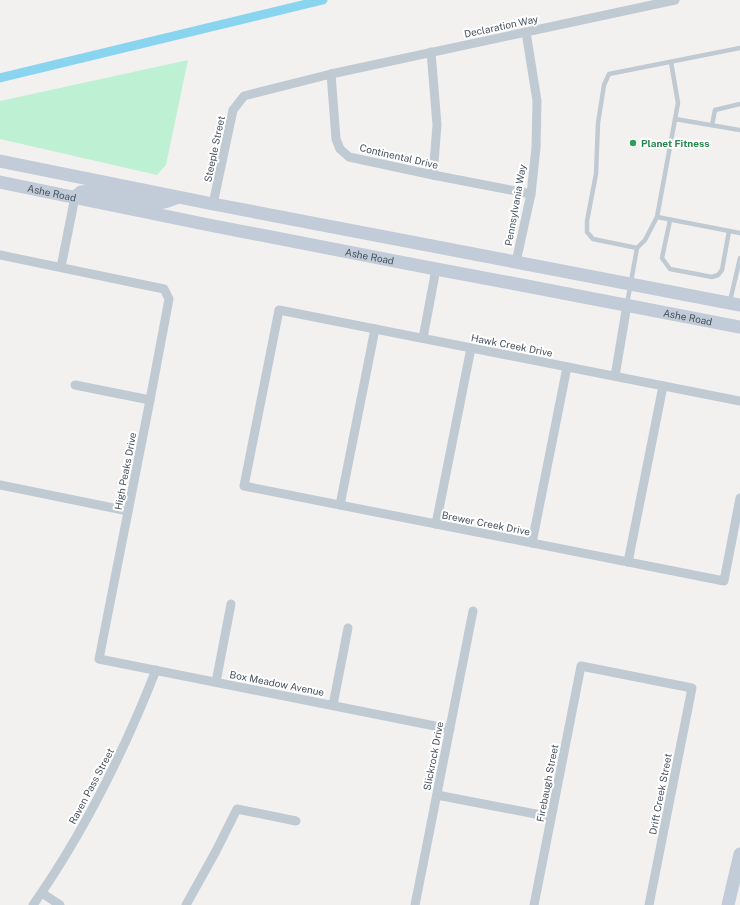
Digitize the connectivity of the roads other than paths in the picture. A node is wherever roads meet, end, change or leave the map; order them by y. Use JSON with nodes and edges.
{"nodes":[{"id":1,"x":675,"y":0,"type":"edge"},
{"id":2,"x":526,"y":32,"type":"junction"},
{"id":3,"x":740,"y":48,"type":"edge"},
{"id":4,"x":431,"y":52,"type":"junction"},
{"id":5,"x":671,"y":62,"type":"junction"},
{"id":6,"x":331,"y":74,"type":"junction"},
{"id":7,"x":740,"y":104,"type":"edge"},
{"id":8,"x":675,"y":119,"type":"junction"},
{"id":9,"x":712,"y":125,"type":"junction"},
{"id":10,"x":740,"y":130,"type":"edge"},
{"id":11,"x":0,"y":161,"type":"edge"},
{"id":12,"x":433,"y":176,"type":"junction"},
{"id":13,"x":0,"y":182,"type":"edge"},
{"id":14,"x":531,"y":194,"type":"junction"},
{"id":15,"x":75,"y":197,"type":"junction"},
{"id":16,"x":177,"y":197,"type":"junction"},
{"id":17,"x":213,"y":204,"type":"junction"},
{"id":18,"x":657,"y":217,"type":"junction"},
{"id":19,"x":670,"y":220,"type":"junction"},
{"id":20,"x":729,"y":231,"type":"junction"},
{"id":21,"x":740,"y":233,"type":"edge"},
{"id":22,"x":637,"y":248,"type":"junction"},
{"id":23,"x":0,"y":255,"type":"edge"},
{"id":24,"x":740,"y":258,"type":"edge"},
{"id":25,"x":516,"y":262,"type":"junction"},
{"id":26,"x":61,"y":267,"type":"junction"},
{"id":27,"x":436,"y":269,"type":"junction"},
{"id":28,"x":631,"y":284,"type":"junction"},
{"id":29,"x":735,"y":304,"type":"edge"},
{"id":30,"x":627,"y":306,"type":"junction"},
{"id":31,"x":740,"y":327,"type":"edge"},
{"id":32,"x":375,"y":329,"type":"junction"},
{"id":33,"x":423,"y":338,"type":"junction"},
{"id":34,"x":471,"y":348,"type":"junction"},
{"id":35,"x":567,"y":367,"type":"junction"},
{"id":36,"x":615,"y":376,"type":"junction"},
{"id":37,"x":76,"y":385,"type":"dead end"},
{"id":38,"x":662,"y":386,"type":"junction"},
{"id":39,"x":150,"y":400,"type":"junction"},
{"id":40,"x":740,"y":401,"type":"edge"},
{"id":41,"x":0,"y":485,"type":"edge"},
{"id":42,"x":244,"y":486,"type":"joint"},
{"id":43,"x":740,"y":498,"type":"edge"},
{"id":44,"x":340,"y":505,"type":"junction"},
{"id":45,"x":128,"y":511,"type":"junction"},
{"id":46,"x":436,"y":524,"type":"junction"},
{"id":47,"x":532,"y":543,"type":"junction"},
{"id":48,"x":628,"y":562,"type":"junction"},
{"id":49,"x":231,"y":604,"type":"dead end"},
{"id":50,"x":473,"y":611,"type":"dead end"},
{"id":51,"x":348,"y":628,"type":"dead end"},
{"id":52,"x":99,"y":659,"type":"joint"},
{"id":53,"x":156,"y":670,"type":"junction"},
{"id":54,"x":216,"y":682,"type":"junction"},
{"id":55,"x":692,"y":688,"type":"joint"},
{"id":56,"x":333,"y":705,"type":"junction"},
{"id":57,"x":450,"y":729,"type":"junction"},
{"id":58,"x":437,"y":795,"type":"junction"},
{"id":59,"x":552,"y":816,"type":"junction"},
{"id":60,"x":296,"y":821,"type":"dead end"},
{"id":61,"x":740,"y":854,"type":"edge"},
{"id":62,"x":42,"y":893,"type":"junction"},
{"id":63,"x":33,"y":905,"type":"edge"},
{"id":64,"x":60,"y":905,"type":"edge"},
{"id":65,"x":186,"y":905,"type":"edge"},
{"id":66,"x":415,"y":905,"type":"edge"},
{"id":67,"x":534,"y":905,"type":"edge"},
{"id":68,"x":649,"y":905,"type":"edge"},
{"id":69,"x":728,"y":905,"type":"edge"}],
"edges":[{"from":1,"to":2,"type":"street","name":"Declaration Way"},
{"from":2,"to":4,"type":"street","name":"Declaration Way"},
{"from":2,"to":14,"type":"street","name":"Pennsylvania Way"},
{"from":3,"to":5,"type":"lane"},
{"from":4,"to":6,"type":"street","name":"Declaration Way"},
{"from":4,"to":12,"type":"street"},
{"from":5,"to":8,"type":"lane"},
{"from":5,"to":22,"type":"lane"},
{"from":6,"to":12,"type":"street","name":"Continental Drive"},
{"from":6,"to":17,"type":"street","name":"Steeple Street"},
{"from":7,"to":9,"type":"lane"},
{"from":8,"to":9,"type":"lane"},
{"from":8,"to":18,"type":"lane"},
{"from":9,"to":10,"type":"lane"},
{"from":11,"to":16,"type":"street","name":"Ashe Road"},
{"from":12,"to":14,"type":"street","name":"Continental Drive"},
{"from":13,"to":15,"type":"street","name":"Ashe Road"},
{"from":14,"to":25,"type":"street","name":"Pennsylvania Way"},
{"from":15,"to":16,"type":"street"},
{"from":15,"to":26,"type":"street"},
{"from":15,"to":27,"type":"street","name":"Ashe Road"},
{"from":16,"to":17,"type":"street","name":"Ashe Road"},
{"from":17,"to":25,"type":"street","name":"Ashe Road"},
{"from":18,"to":19,"type":"lane"},
{"from":18,"to":22,"type":"lane"},
{"from":19,"to":20,"type":"lane"},
{"from":19,"to":20,"type":"lane"},
{"from":20,"to":21,"type":"lane"},
{"from":22,"to":28,"type":"lane"},
{"from":23,"to":26,"type":"street"},
{"from":24,"to":29,"type":"lane"},
{"from":25,"to":28,"type":"street","name":"Ashe Road"},
{"from":26,"to":39,"type":"street","name":"High Peaks Drive"},
{"from":27,"to":30,"type":"street","name":"Ashe Road"},
{"from":27,"to":33,"type":"street"},
{"from":28,"to":29,"type":"street","name":"Ashe Road"},
{"from":28,"to":30,"type":"lane"},
{"from":30,"to":31,"type":"street","name":"Ashe Road"},
{"from":30,"to":36,"type":"street"},
{"from":32,"to":33,"type":"street","name":"Hawk Creek Drive"},
{"from":32,"to":42,"type":"street","name":"Hawk Creek Drive"},
{"from":32,"to":44,"type":"street"},
{"from":33,"to":34,"type":"street","name":"Hawk Creek Drive"},
{"from":34,"to":35,"type":"street","name":"Hawk Creek Drive"},
{"from":34,"to":46,"type":"street"},
{"from":35,"to":36,"type":"street","name":"Hawk Creek Drive"},
{"from":35,"to":47,"type":"street"},
{"from":36,"to":38,"type":"street","name":"Hawk Creek Drive"},
{"from":37,"to":39,"type":"street"},
{"from":38,"to":40,"type":"street","name":"Hawk Creek Drive"},
{"from":38,"to":48,"type":"street"},
{"from":39,"to":45,"type":"street","name":"High Peaks Drive"},
{"from":41,"to":45,"type":"street"},
{"from":42,"to":44,"type":"street","name":"Brewer Creek Drive"},
{"from":43,"to":48,"type":"street","name":"Brewer Creek Drive"},
{"from":44,"to":46,"type":"street","name":"Brewer Creek Drive"},
{"from":45,"to":52,"type":"street","name":"High Peaks Drive"},
{"from":46,"to":47,"type":"street","name":"Brewer Creek Drive"},
{"from":47,"to":48,"type":"street","name":"Brewer Creek Drive"},
{"from":49,"to":54,"type":"street"},
{"from":50,"to":57,"type":"street","name":"Slickrock Drive"},
{"from":51,"to":56,"type":"street"},
{"from":52,"to":53,"type":"street","name":"Box Meadow Avenue"},
{"from":53,"to":54,"type":"street","name":"Box Meadow Avenue"},
{"from":53,"to":62,"type":"street","name":"Raven Pass Street"},
{"from":54,"to":56,"type":"street","name":"Box Meadow Avenue"},
{"from":55,"to":59,"type":"street","name":"Firebaugh Street"},
{"from":55,"to":68,"type":"street","name":"Drift Creek Street"},
{"from":56,"to":57,"type":"street","name":"Box Meadow Avenue"},
{"from":57,"to":58,"type":"street","name":"Slickrock Drive"},
{"from":58,"to":59,"type":"street"},
{"from":58,"to":66,"type":"street","name":"Slickrock Drive"},
{"from":59,"to":67,"type":"street","name":"Firebaugh Street"},
{"from":60,"to":65,"type":"street"},
{"from":61,"to":69,"type":"street"},
{"from":62,"to":63,"type":"street","name":"Raven Pass Street"},
{"from":62,"to":64,"type":"street"}]}
